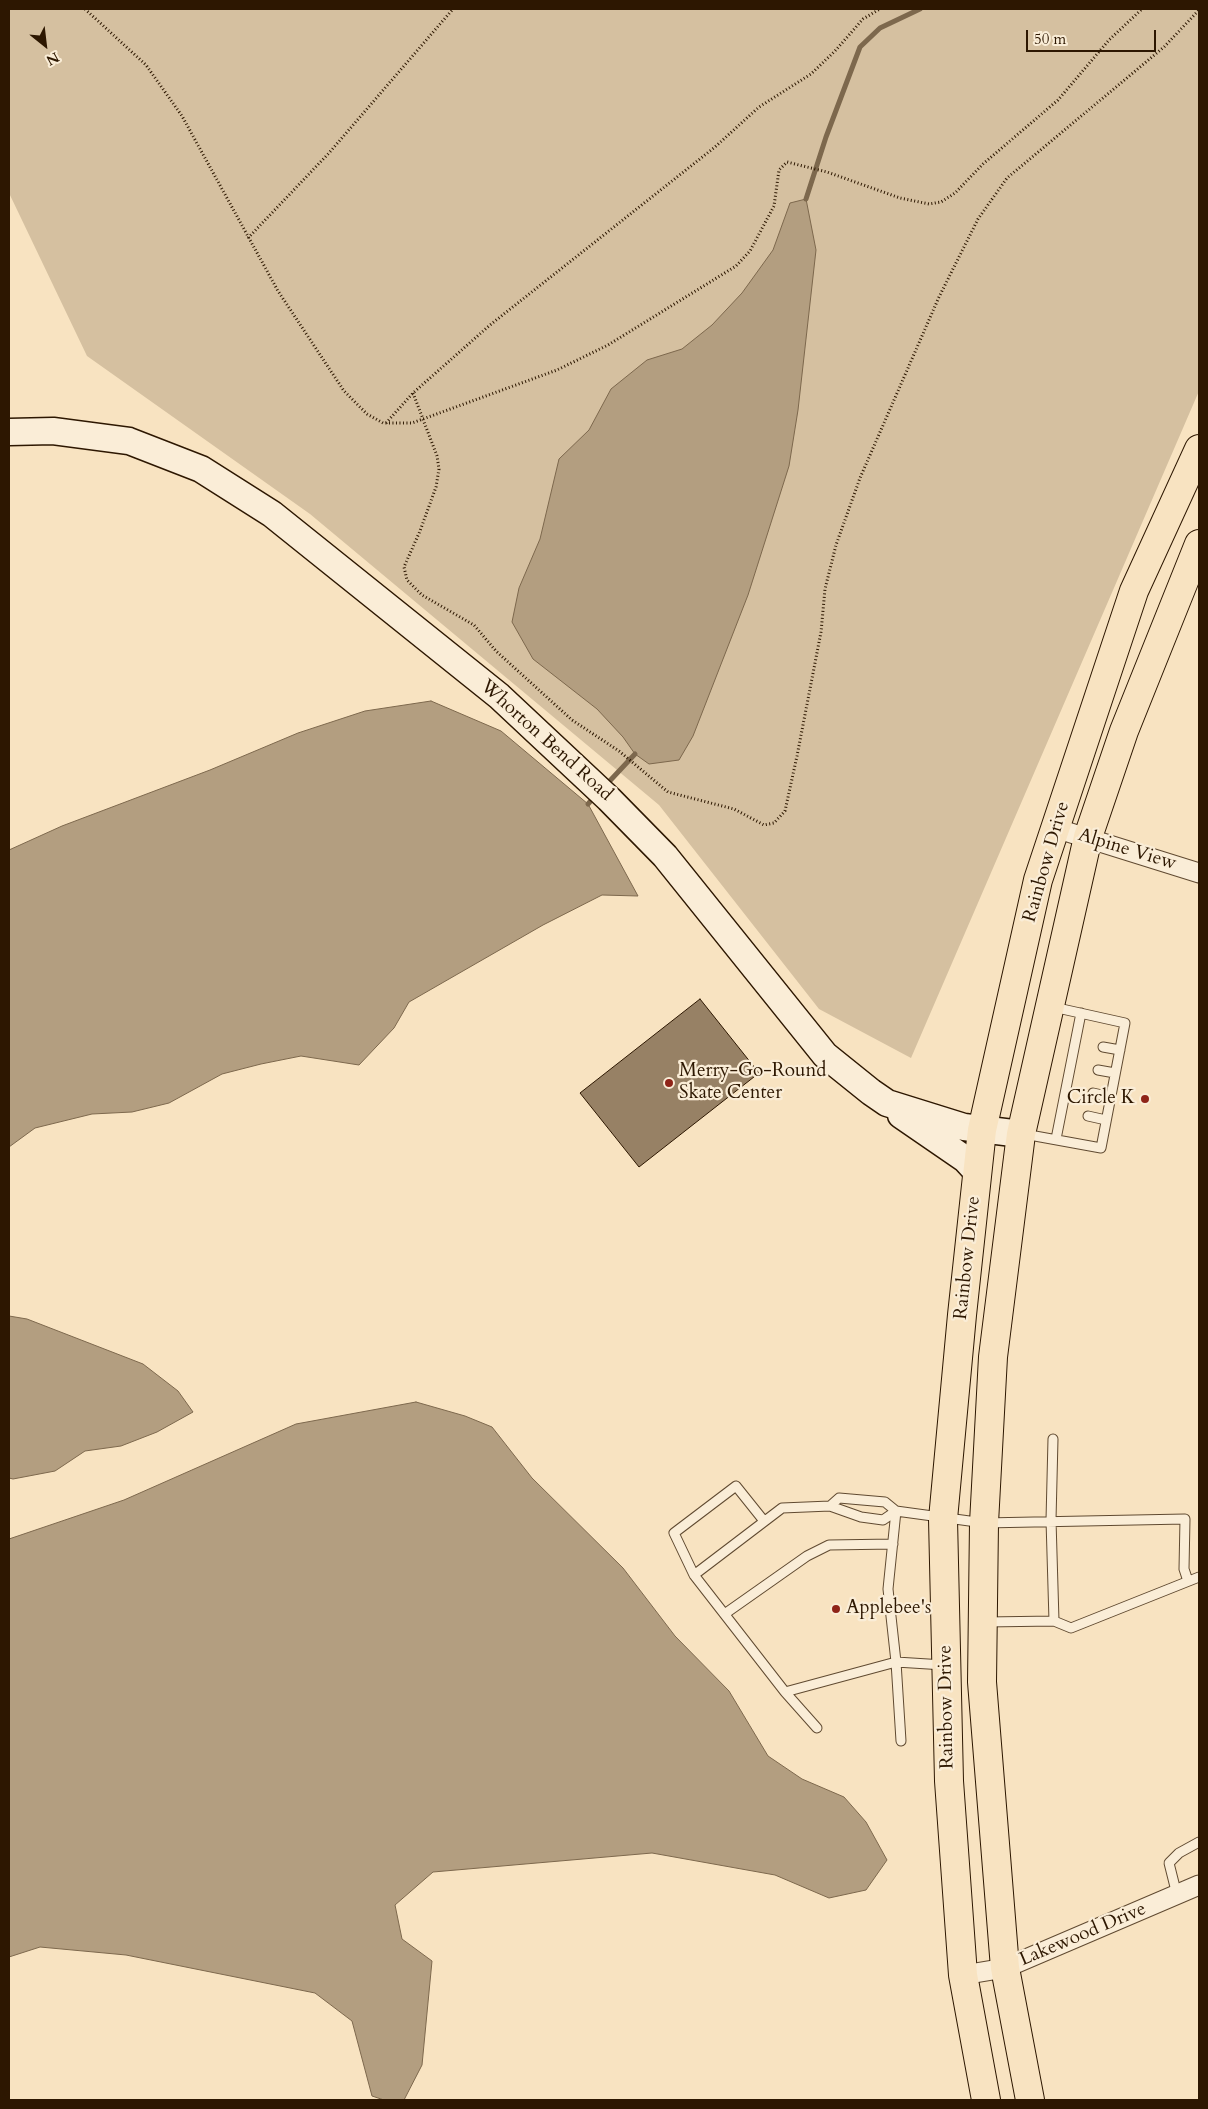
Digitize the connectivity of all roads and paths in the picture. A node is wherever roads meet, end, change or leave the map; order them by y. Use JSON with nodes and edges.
{"nodes":[{"id":1,"x":85,"y":9,"type":"edge"},
{"id":2,"x":452,"y":9,"type":"edge"},
{"id":3,"x":880,"y":9,"type":"edge"},
{"id":4,"x":1142,"y":9,"type":"edge"},
{"id":5,"x":1199,"y":10,"type":"edge"},
{"id":6,"x":248,"y":238,"type":"junction"},
{"id":7,"x":413,"y":393,"type":"junction"},
{"id":8,"x":423,"y":419,"type":"junction"},
{"id":9,"x":386,"y":423,"type":"junction"},
{"id":10,"x":9,"y":432,"type":"edge"},
{"id":11,"x":1199,"y":449,"type":"edge"},
{"id":12,"x":1199,"y":544,"type":"edge"},
{"id":13,"x":1055,"y":828,"type":"junction"},
{"id":14,"x":1088,"y":837,"type":"junction"},
{"id":15,"x":1199,"y":872,"type":"edge"},
{"id":16,"x":1049,"y":1006,"type":"junction"},
{"id":17,"x":1081,"y":1013,"type":"junction"},
{"id":18,"x":1103,"y":1047,"type":"dead end"},
{"id":19,"x":1120,"y":1050,"type":"junction"},
{"id":20,"x":1098,"y":1070,"type":"dead end"},
{"id":21,"x":1115,"y":1073,"type":"junction"},
{"id":22,"x":1093,"y":1094,"type":"dead end"},
{"id":23,"x":1110,"y":1097,"type":"junction"},
{"id":24,"x":888,"y":1103,"type":"junction"},
{"id":25,"x":1088,"y":1116,"type":"dead end"},
{"id":26,"x":1106,"y":1120,"type":"junction"},
{"id":27,"x":982,"y":1130,"type":"junction"},
{"id":28,"x":1022,"y":1134,"type":"junction"},
{"id":29,"x":1056,"y":1139,"type":"junction"},
{"id":30,"x":977,"y":1172,"type":"junction"},
{"id":31,"x":1053,"y":1439,"type":"dead end"},
{"id":32,"x":830,"y":1506,"type":"junction"},
{"id":33,"x":896,"y":1512,"type":"junction"},
{"id":34,"x":944,"y":1519,"type":"junction"},
{"id":35,"x":1050,"y":1520,"type":"junction"},
{"id":36,"x":764,"y":1521,"type":"junction"},
{"id":37,"x":984,"y":1523,"type":"junction"},
{"id":38,"x":893,"y":1544,"type":"junction"},
{"id":39,"x":694,"y":1574,"type":"junction"},
{"id":40,"x":1199,"y":1577,"type":"edge"},
{"id":41,"x":1188,"y":1581,"type":"junction"},
{"id":42,"x":726,"y":1613,"type":"junction"},
{"id":43,"x":1054,"y":1621,"type":"junction"},
{"id":44,"x":983,"y":1622,"type":"junction"},
{"id":45,"x":896,"y":1662,"type":"junction"},
{"id":46,"x":946,"y":1665,"type":"junction"},
{"id":47,"x":785,"y":1692,"type":"junction"},
{"id":48,"x":817,"y":1728,"type":"dead end"},
{"id":49,"x":901,"y":1740,"type":"dead end"},
{"id":50,"x":1199,"y":1842,"type":"edge"},
{"id":51,"x":1199,"y":1885,"type":"edge"},
{"id":52,"x":1178,"y":1895,"type":"junction"},
{"id":53,"x":1006,"y":1968,"type":"junction"},
{"id":54,"x":963,"y":1975,"type":"junction"},
{"id":55,"x":986,"y":2100,"type":"edge"},
{"id":56,"x":1030,"y":2100,"type":"edge"}],
"edges":[{"from":1,"to":6,"type":"path"},
{"from":2,"to":6,"type":"path"},
{"from":3,"to":7,"type":"path"},
{"from":4,"to":8,"type":"path"},
{"from":5,"to":8,"type":"path"},
{"from":6,"to":9,"type":"path"},
{"from":7,"to":8,"type":"path"},
{"from":7,"to":9,"type":"path"},
{"from":8,"to":9,"type":"path"},
{"from":10,"to":24,"type":"main road","name":"Whorton Bend Road"},
{"from":11,"to":13,"type":"main road","name":"Rainbow Drive"},
{"from":12,"to":14,"type":"main road","name":"Rainbow Drive"},
{"from":13,"to":14,"type":"street","name":"Alpine View"},
{"from":13,"to":27,"type":"main road","name":"Rainbow Drive"},
{"from":14,"to":15,"type":"street","name":"Alpine View"},
{"from":14,"to":16,"type":"main road","name":"Rainbow Drive"},
{"from":16,"to":17,"type":"lane"},
{"from":16,"to":28,"type":"main road","name":"Rainbow Drive"},
{"from":17,"to":19,"type":"lane"},
{"from":17,"to":29,"type":"lane"},
{"from":18,"to":19,"type":"lane"},
{"from":19,"to":21,"type":"lane"},
{"from":20,"to":21,"type":"lane"},
{"from":21,"to":23,"type":"lane"},
{"from":22,"to":23,"type":"lane"},
{"from":23,"to":26,"type":"lane"},
{"from":24,"to":27,"type":"main road","name":"Whorton Bend Road"},
{"from":24,"to":30,"type":"main road"},
{"from":25,"to":26,"type":"lane"},
{"from":26,"to":29,"type":"lane"},
{"from":27,"to":28,"type":"main road","name":"Whorton Bend Road"},
{"from":27,"to":30,"type":"main road","name":"Rainbow Drive"},
{"from":28,"to":29,"type":"lane"},
{"from":28,"to":37,"type":"main road","name":"Rainbow Drive"},
{"from":30,"to":34,"type":"main road","name":"Rainbow Drive"},
{"from":31,"to":35,"type":"lane"},
{"from":32,"to":33,"type":"lane"},
{"from":32,"to":33,"type":"lane"},
{"from":32,"to":36,"type":"lane"},
{"from":33,"to":34,"type":"lane"},
{"from":33,"to":38,"type":"lane"},
{"from":34,"to":37,"type":"lane"},
{"from":34,"to":46,"type":"main road","name":"Rainbow Drive"},
{"from":35,"to":37,"type":"lane"},
{"from":35,"to":41,"type":"lane"},
{"from":35,"to":43,"type":"lane"},
{"from":36,"to":39,"type":"lane"},
{"from":36,"to":39,"type":"lane"},
{"from":37,"to":44,"type":"main road","name":"Rainbow Drive"},
{"from":38,"to":42,"type":"lane"},
{"from":38,"to":45,"type":"lane"},
{"from":39,"to":42,"type":"lane"},
{"from":40,"to":41,"type":"lane"},
{"from":41,"to":43,"type":"lane"},
{"from":42,"to":47,"type":"lane"},
{"from":43,"to":44,"type":"lane"},
{"from":44,"to":53,"type":"main road","name":"Rainbow Drive"},
{"from":45,"to":46,"type":"lane"},
{"from":45,"to":47,"type":"lane"},
{"from":45,"to":49,"type":"lane"},
{"from":46,"to":54,"type":"main road","name":"Rainbow Drive"},
{"from":47,"to":48,"type":"lane"},
{"from":50,"to":52,"type":"lane"},
{"from":51,"to":52,"type":"street","name":"Lakewood Drive"},
{"from":52,"to":53,"type":"street","name":"Lakewood Drive"},
{"from":53,"to":54,"type":"street","name":"Lakewood Drive"},
{"from":53,"to":56,"type":"main road","name":"Rainbow Drive"},
{"from":54,"to":55,"type":"main road","name":"Rainbow Drive"}]}
